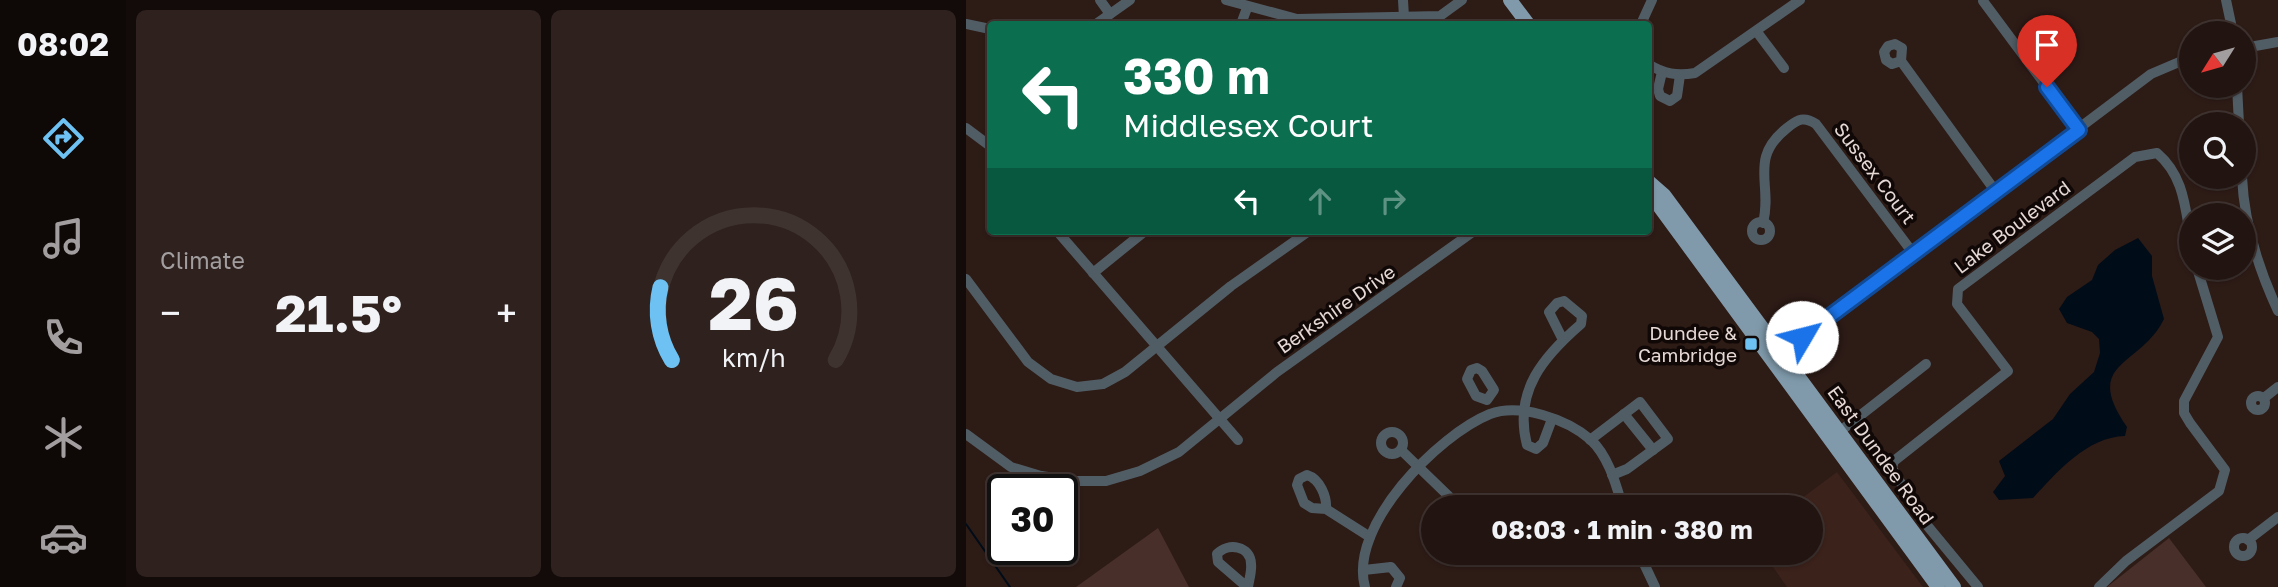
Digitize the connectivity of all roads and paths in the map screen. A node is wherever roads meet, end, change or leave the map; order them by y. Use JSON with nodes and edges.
{"nodes":[{"id":1,"x":1100,"y":0,"type":"edge"},
{"id":2,"x":1130,"y":0,"type":"edge"},
{"id":3,"x":1226,"y":0,"type":"edge"},
{"id":4,"x":1403,"y":0,"type":"edge"},
{"id":5,"x":1462,"y":0,"type":"edge"},
{"id":6,"x":1510,"y":0,"type":"edge"},
{"id":7,"x":1652,"y":0,"type":"edge"},
{"id":8,"x":1800,"y":0,"type":"edge"},
{"id":9,"x":1979,"y":0,"type":"edge"},
{"id":10,"x":2226,"y":0,"type":"edge"},
{"id":11,"x":1247,"y":8,"type":"junction"},
{"id":12,"x":1110,"y":14,"type":"junction"},
{"id":13,"x":1404,"y":17,"type":"junction"},
{"id":14,"x":1343,"y":20,"type":"edge"},
{"id":15,"x":1442,"y":20,"type":"edge"},
{"id":16,"x":1100,"y":21,"type":"edge"},
{"id":17,"x":1242,"y":21,"type":"edge"},
{"id":18,"x":1526,"y":21,"type":"edge"},
{"id":19,"x":1642,"y":21,"type":"edge"},
{"id":20,"x":2230,"y":21,"type":"edge"},
{"id":21,"x":966,"y":24,"type":"edge"},
{"id":22,"x":987,"y":28,"type":"edge"},
{"id":23,"x":1758,"y":32,"type":"junction"},
{"id":24,"x":2278,"y":42,"type":"edge"},
{"id":25,"x":2256,"y":46,"type":"edge"},
{"id":26,"x":1901,"y":61,"type":"dead end"},
{"id":27,"x":2179,"y":62,"type":"edge"},
{"id":28,"x":1652,"y":66,"type":"edge"},
{"id":29,"x":1784,"y":68,"type":"dead end"},
{"id":30,"x":1662,"y":72,"type":"junction"},
{"id":31,"x":1680,"y":75,"type":"junction"},
{"id":32,"x":966,"y":128,"type":"edge"},
{"id":33,"x":2079,"y":130,"type":"junction"},
{"id":34,"x":987,"y":144,"type":"edge"},
{"id":35,"x":1652,"y":184,"type":"edge"},
{"id":36,"x":2243,"y":189,"type":"edge"},
{"id":37,"x":1996,"y":192,"type":"junction"},
{"id":38,"x":1652,"y":196,"type":"edge"},
{"id":39,"x":2185,"y":203,"type":"edge"},
{"id":40,"x":1763,"y":223,"type":"dead end"},
{"id":41,"x":1060,"y":235,"type":"edge"},
{"id":42,"x":1140,"y":235,"type":"edge"},
{"id":43,"x":1303,"y":235,"type":"edge"},
{"id":44,"x":1469,"y":235,"type":"edge"},
{"id":45,"x":1913,"y":253,"type":"junction"},
{"id":46,"x":1093,"y":273,"type":"junction"},
{"id":47,"x":966,"y":279,"type":"edge"},
{"id":48,"x":2201,"y":280,"type":"edge"},
{"id":49,"x":2278,"y":310,"type":"edge"},
{"id":50,"x":1562,"y":338,"type":"dead end"},
{"id":51,"x":1157,"y":345,"type":"junction"},
{"id":52,"x":1775,"y":357,"type":"junction"},
{"id":53,"x":1926,"y":364,"type":"dead end"},
{"id":54,"x":2278,"y":387,"type":"edge"},
{"id":55,"x":2264,"y":398,"type":"dead end"},
{"id":56,"x":1487,"y":400,"type":"dead end"},
{"id":57,"x":1525,"y":411,"type":"junction"},
{"id":58,"x":1490,"y":414,"type":"junction"},
{"id":59,"x":1624,"y":414,"type":"junction"},
{"id":60,"x":1219,"y":418,"type":"junction"},
{"id":61,"x":1552,"y":419,"type":"junction"},
{"id":62,"x":966,"y":434,"type":"edge"},
{"id":63,"x":1835,"y":435,"type":"junction"},
{"id":64,"x":1238,"y":440,"type":"dead end"},
{"id":65,"x":1590,"y":440,"type":"junction"},
{"id":66,"x":1401,"y":450,"type":"dead end"},
{"id":67,"x":1653,"y":450,"type":"junction"},
{"id":68,"x":1417,"y":466,"type":"junction"},
{"id":69,"x":1034,"y":474,"type":"edge"},
{"id":70,"x":1612,"y":475,"type":"junction"},
{"id":71,"x":1078,"y":481,"type":"edge"},
{"id":72,"x":1446,"y":495,"type":"edge"},
{"id":73,"x":1619,"y":495,"type":"edge"},
{"id":74,"x":1326,"y":509,"type":"dead end"},
{"id":75,"x":2278,"y":517,"type":"edge"},
{"id":76,"x":1370,"y":537,"type":"junction"},
{"id":77,"x":2248,"y":540,"type":"dead end"},
{"id":78,"x":1644,"y":565,"type":"edge"},
{"id":79,"x":1364,"y":570,"type":"junction"},
{"id":80,"x":1975,"y":583,"type":"edge"},
{"id":81,"x":1365,"y":587,"type":"edge"},
{"id":82,"x":1396,"y":587,"type":"edge"},
{"id":83,"x":1655,"y":587,"type":"edge"},
{"id":84,"x":1938,"y":587,"type":"edge"},
{"id":85,"x":1954,"y":587,"type":"edge"},
{"id":86,"x":1962,"y":587,"type":"edge"},
{"id":87,"x":2099,"y":587,"type":"edge"}],
"edges":[{"from":1,"to":12,"type":"street"},
{"from":2,"to":12,"type":"street"},
{"from":3,"to":11,"type":"street"},
{"from":4,"to":13,"type":"street"},
{"from":5,"to":15,"type":"street"},
{"from":6,"to":18,"type":"main road"},
{"from":7,"to":19,"type":"street"},
{"from":8,"to":23,"type":"street"},
{"from":9,"to":33,"type":"street"},
{"from":10,"to":20,"type":"street"},
{"from":11,"to":14,"type":"street"},
{"from":11,"to":17,"type":"street"},
{"from":12,"to":16,"type":"street"},
{"from":13,"to":14,"type":"street"},
{"from":13,"to":15,"type":"street"},
{"from":21,"to":22,"type":"street"},
{"from":23,"to":29,"type":"street"},
{"from":23,"to":31,"type":"street"},
{"from":24,"to":25,"type":"street"},
{"from":26,"to":37,"type":"street"},
{"from":27,"to":33,"type":"street"},
{"from":28,"to":30,"type":"street"},
{"from":30,"to":31,"type":"street"},
{"from":30,"to":31,"type":"street"},
{"from":32,"to":34,"type":"street"},
{"from":33,"to":37,"type":"street"},
{"from":35,"to":52,"type":"main road","name":"East Dundee Road"},
{"from":36,"to":49,"type":"street"},
{"from":37,"to":45,"type":"street"},
{"from":38,"to":52,"type":"main road","name":"East Dundee Road"},
{"from":39,"to":80,"type":"street","name":"Lake Boulevard"},
{"from":40,"to":45,"type":"street","name":"Sussex Court"},
{"from":41,"to":46,"type":"street"},
{"from":42,"to":46,"type":"street"},
{"from":43,"to":51,"type":"street"},
{"from":44,"to":60,"type":"street","name":"Berkshire Drive"},
{"from":45,"to":52,"type":"street"},
{"from":46,"to":51,"type":"street"},
{"from":47,"to":51,"type":"street"},
{"from":48,"to":87,"type":"street"},
{"from":50,"to":57,"type":"street"},
{"from":51,"to":60,"type":"street"},
{"from":52,"to":63,"type":"main road","name":"East Dundee Road"},
{"from":53,"to":63,"type":"street"},
{"from":54,"to":55,"type":"street"},
{"from":56,"to":58,"type":"street"},
{"from":57,"to":58,"type":"street"},
{"from":57,"to":61,"type":"street"},
{"from":57,"to":61,"type":"street"},
{"from":58,"to":68,"type":"street"},
{"from":59,"to":65,"type":"street"},
{"from":59,"to":67,"type":"street"},
{"from":59,"to":67,"type":"street"},
{"from":60,"to":64,"type":"street"},
{"from":60,"to":71,"type":"street","name":"Berkshire Drive"},
{"from":61,"to":65,"type":"street"},
{"from":62,"to":69,"type":"street","name":"Berkshire Drive"},
{"from":63,"to":84,"type":"main road","name":"East Dundee Road"},
{"from":63,"to":85,"type":"main road","name":"East Dundee Road"},
{"from":65,"to":70,"type":"street"},
{"from":66,"to":68,"type":"street"},
{"from":67,"to":70,"type":"street"},
{"from":68,"to":72,"type":"street"},
{"from":68,"to":76,"type":"street"},
{"from":70,"to":73,"type":"street"},
{"from":74,"to":76,"type":"street"},
{"from":75,"to":77,"type":"street"},
{"from":76,"to":79,"type":"street"},
{"from":78,"to":83,"type":"street"},
{"from":79,"to":81,"type":"street"},
{"from":79,"to":82,"type":"street"},
{"from":80,"to":86,"type":"street","name":"Lake Boulevard"}]}
